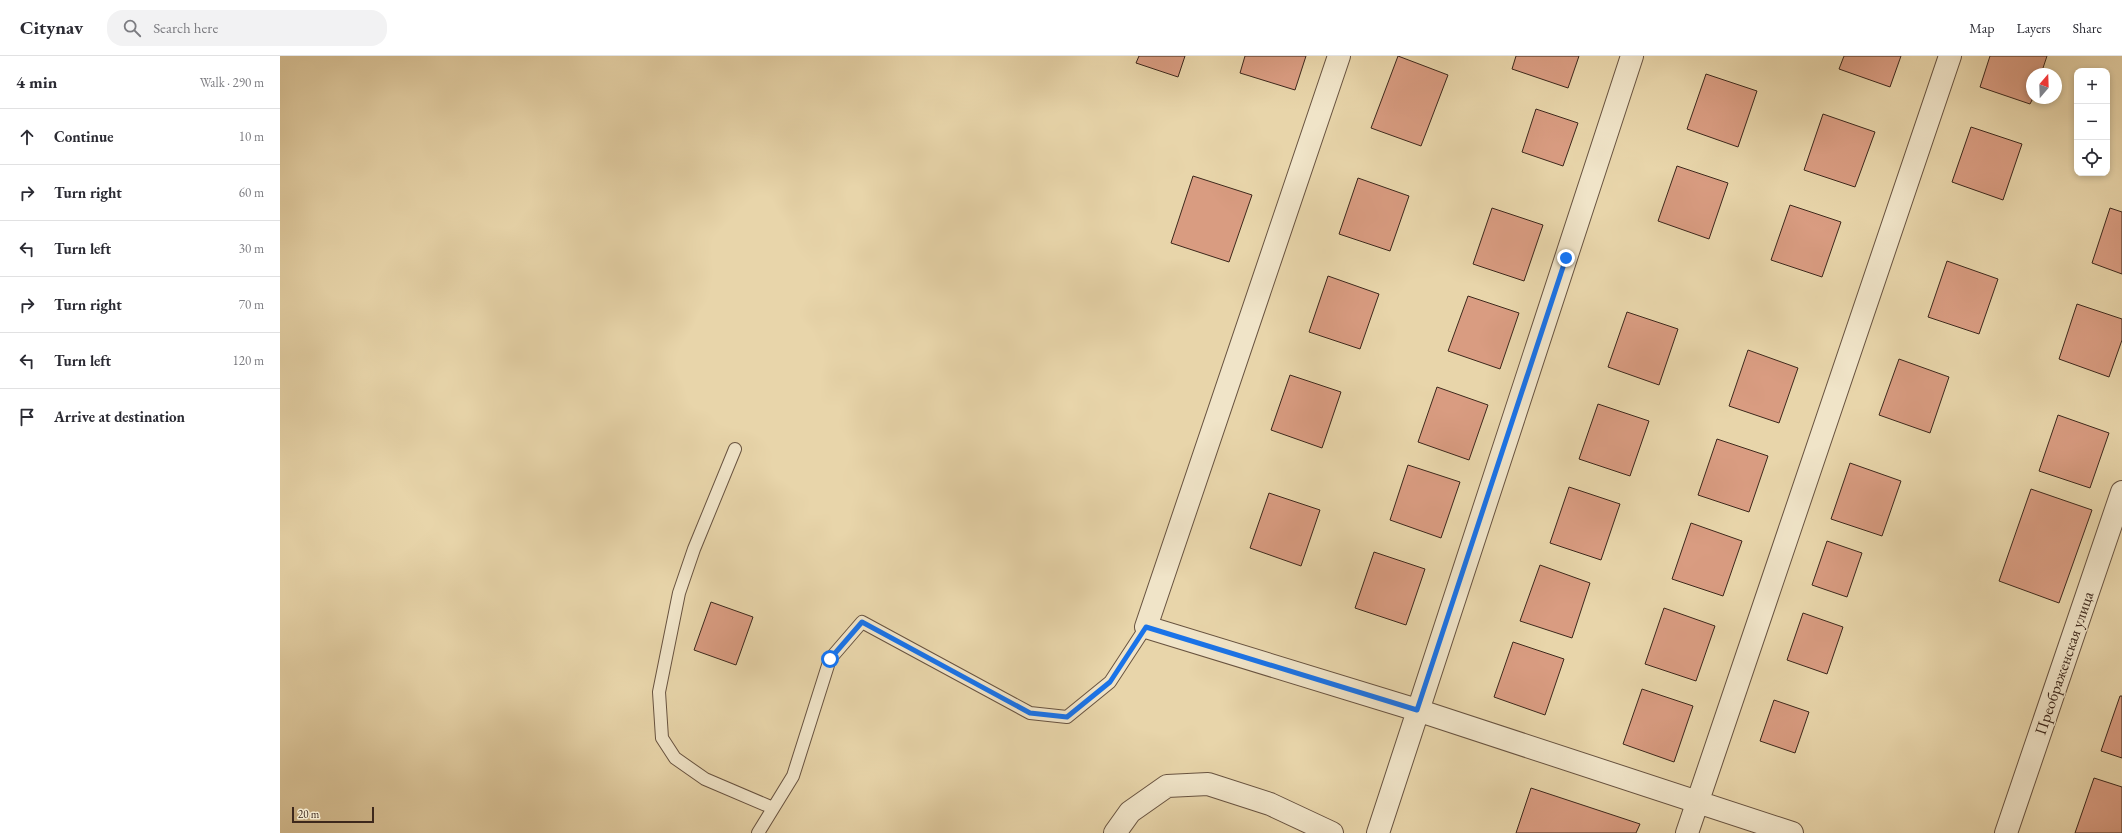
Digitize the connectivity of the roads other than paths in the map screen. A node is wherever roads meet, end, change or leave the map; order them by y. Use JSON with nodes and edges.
{"nodes":[{"id":1,"x":1339,"y":56,"type":"edge"},
{"id":2,"x":1632,"y":56,"type":"edge"},
{"id":3,"x":1950,"y":56,"type":"edge"},
{"id":4,"x":735,"y":449,"type":"dead end"},
{"id":5,"x":2122,"y":492,"type":"edge"},
{"id":6,"x":1146,"y":627,"type":"junction"},
{"id":7,"x":1417,"y":710,"type":"junction"},
{"id":8,"x":1698,"y":801,"type":"junction"},
{"id":9,"x":773,"y":808,"type":"junction"},
{"id":10,"x":758,"y":833,"type":"edge"},
{"id":11,"x":1115,"y":833,"type":"edge"},
{"id":12,"x":1332,"y":833,"type":"edge"},
{"id":13,"x":1378,"y":833,"type":"edge"},
{"id":14,"x":1687,"y":833,"type":"edge"},
{"id":15,"x":1792,"y":833,"type":"edge"},
{"id":16,"x":2006,"y":833,"type":"edge"}],
"edges":[{"from":1,"to":6,"type":"street"},
{"from":2,"to":7,"type":"street"},
{"from":3,"to":8,"type":"street"},
{"from":4,"to":9,"type":"lane"},
{"from":5,"to":16,"type":"street","name":"Преображенская улица"},
{"from":6,"to":7,"type":"street"},
{"from":6,"to":9,"type":"lane"},
{"from":7,"to":8,"type":"street"},
{"from":7,"to":13,"type":"street"},
{"from":8,"to":14,"type":"street"},
{"from":8,"to":15,"type":"street"},
{"from":9,"to":10,"type":"lane"},
{"from":11,"to":12,"type":"street"}]}
